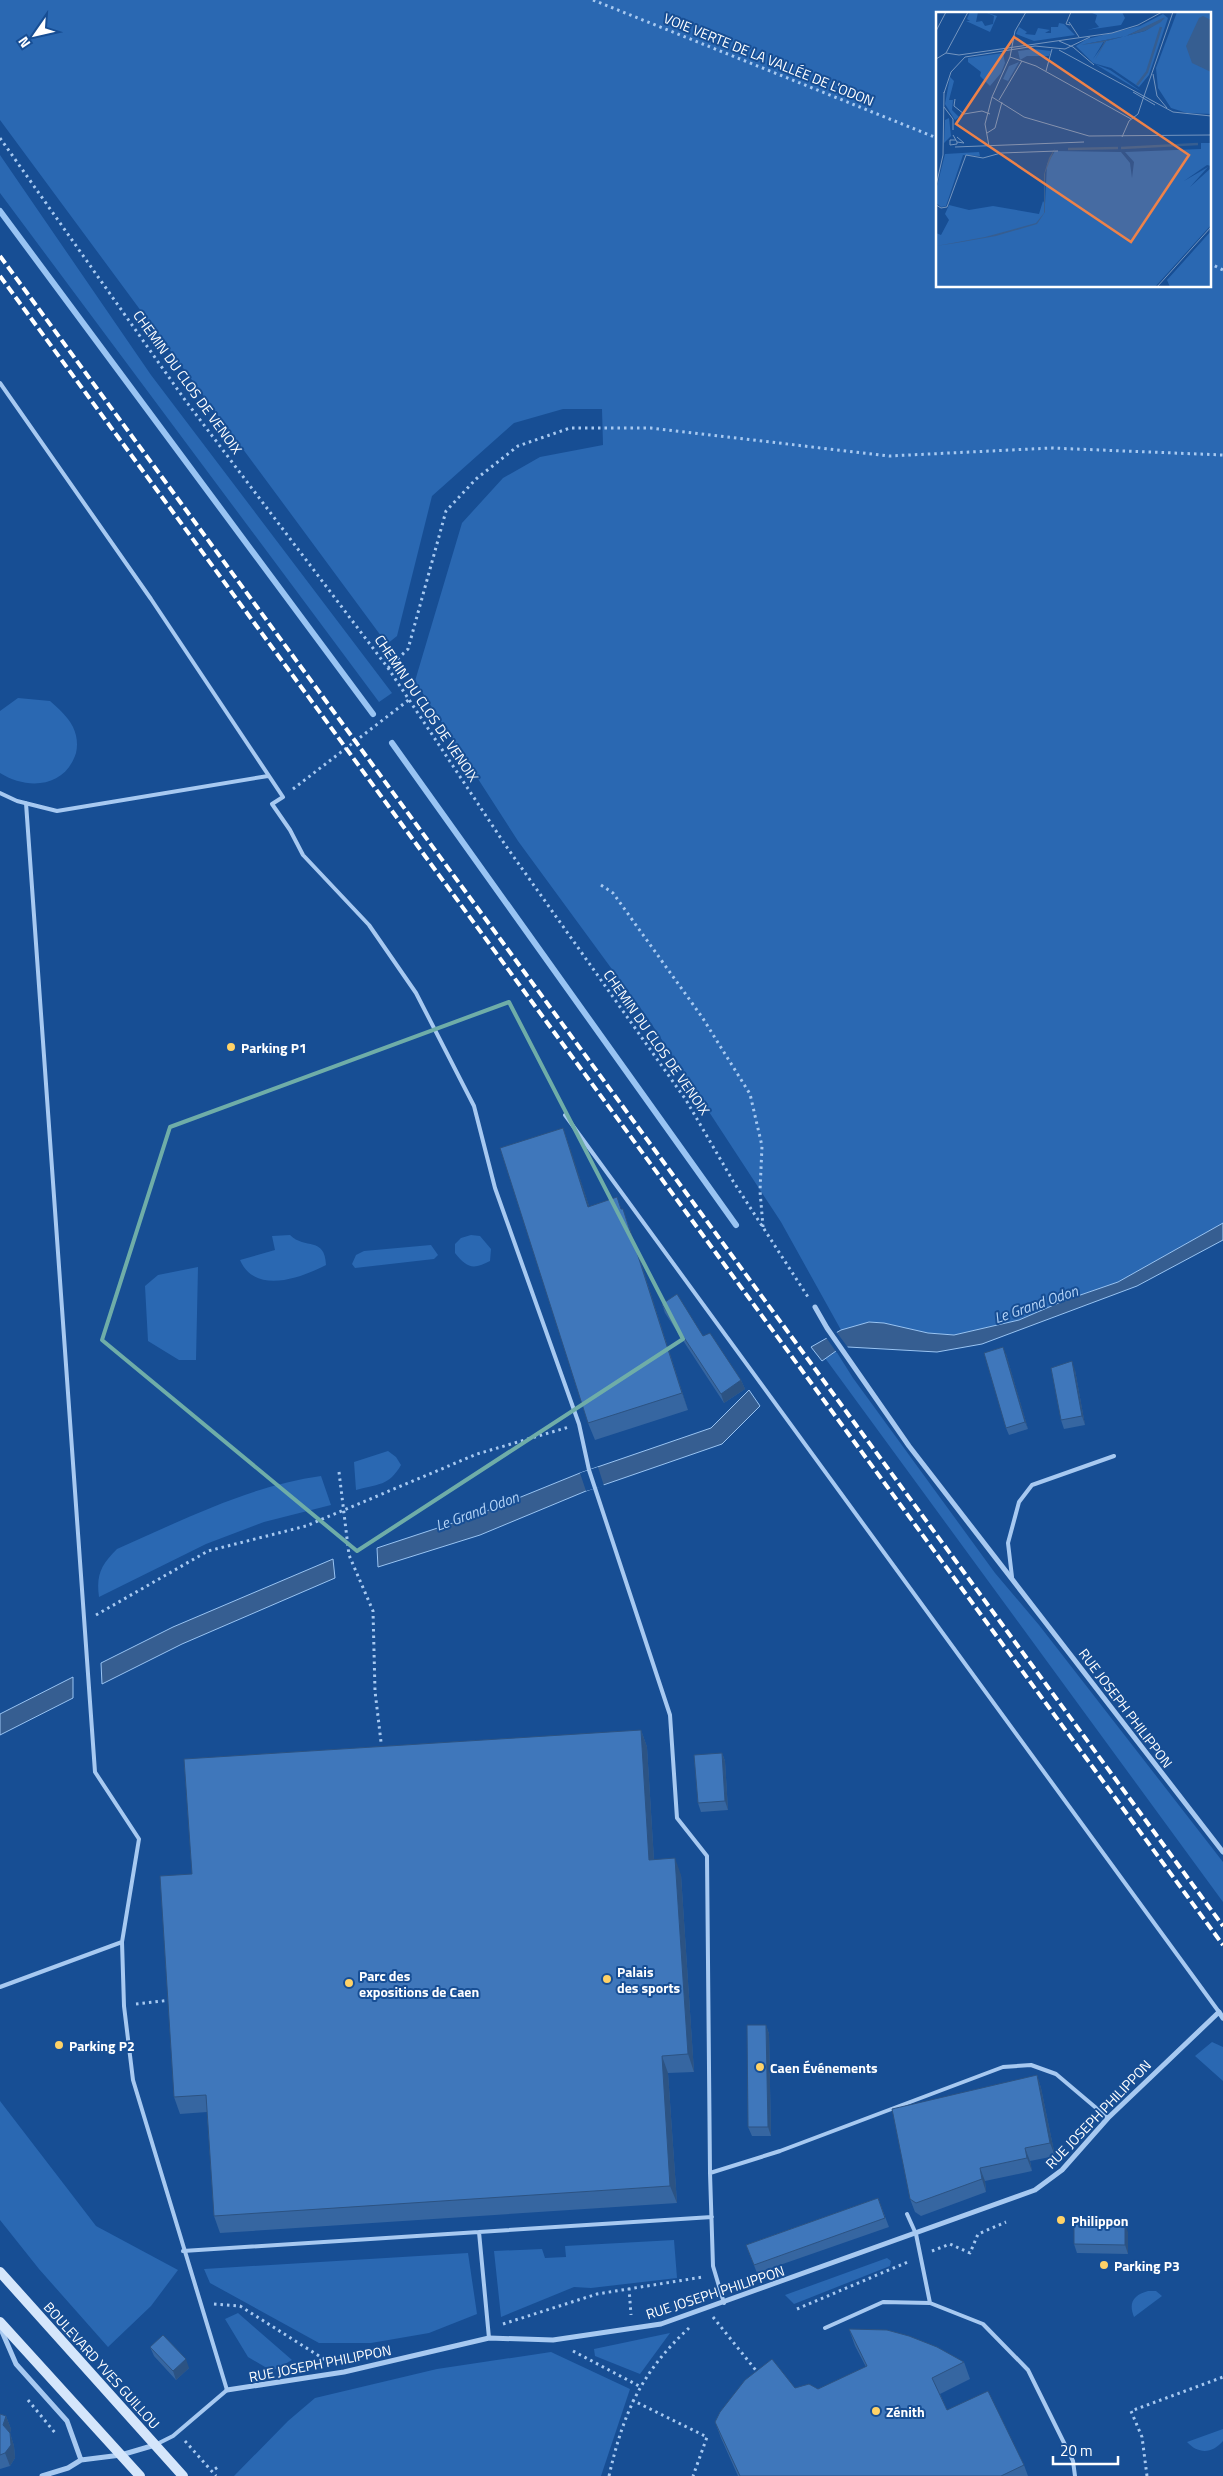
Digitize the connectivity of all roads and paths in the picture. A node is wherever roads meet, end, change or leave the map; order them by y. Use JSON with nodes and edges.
{"nodes":[{"id":1,"x":593,"y":0,"type":"edge"},
{"id":2,"x":0,"y":138,"type":"edge"},
{"id":3,"x":936,"y":138,"type":"edge"},
{"id":4,"x":1210,"y":264,"type":"edge"},
{"id":5,"x":1223,"y":270,"type":"edge"},
{"id":6,"x":0,"y":383,"type":"edge"},
{"id":7,"x":1223,"y":455,"type":"edge"},
{"id":8,"x":388,"y":668,"type":"junction"},
{"id":9,"x":410,"y":699,"type":"junction"},
{"id":10,"x":268,"y":776,"type":"junction"},
{"id":11,"x":0,"y":793,"type":"edge"},
{"id":12,"x":283,"y":797,"type":"junction"},
{"id":13,"x":26,"y":803,"type":"junction"},
{"id":14,"x":601,"y":885,"type":"dead end"},
{"id":15,"x":565,"y":1115,"type":"dead end"},
{"id":16,"x":763,"y":1227,"type":"junction"},
{"id":17,"x":815,"y":1307,"type":"joint"},
{"id":18,"x":579,"y":1424,"type":"junction"},
{"id":19,"x":1114,"y":1456,"type":"dead end"},
{"id":20,"x":339,"y":1472,"type":"dead end"},
{"id":21,"x":343,"y":1511,"type":"junction"},
{"id":22,"x":1012,"y":1578,"type":"junction"},
{"id":23,"x":85,"y":1622,"type":"junction"},
{"id":24,"x":381,"y":1742,"type":"dead end"},
{"id":25,"x":1223,"y":1852,"type":"edge"},
{"id":26,"x":122,"y":1942,"type":"junction"},
{"id":27,"x":0,"y":1987,"type":"edge"},
{"id":28,"x":178,"y":1999,"type":"edge"},
{"id":29,"x":124,"y":2006,"type":"junction"},
{"id":30,"x":1218,"y":2012,"type":"junction"},
{"id":31,"x":1223,"y":2018,"type":"edge"},
{"id":32,"x":1108,"y":2118,"type":"junction"},
{"id":33,"x":710,"y":2173,"type":"junction"},
{"id":34,"x":907,"y":2214,"type":"dead end"},
{"id":35,"x":712,"y":2217,"type":"junction"},
{"id":36,"x":1006,"y":2222,"type":"dead end"},
{"id":37,"x":479,"y":2232,"type":"junction"},
{"id":38,"x":916,"y":2234,"type":"junction"},
{"id":39,"x":183,"y":2251,"type":"junction"},
{"id":40,"x":921,"y":2256,"type":"junction"},
{"id":41,"x":0,"y":2272,"type":"edge"},
{"id":42,"x":716,"y":2275,"type":"junction"},
{"id":43,"x":628,"y":2288,"type":"junction"},
{"id":44,"x":201,"y":2303,"type":"junction"},
{"id":45,"x":724,"y":2303,"type":"junction"},
{"id":46,"x":930,"y":2303,"type":"junction"},
{"id":47,"x":630,"y":2308,"type":"dead end"},
{"id":48,"x":797,"y":2309,"type":"dead end"},
{"id":49,"x":708,"y":2311,"type":"dead end"},
{"id":50,"x":0,"y":2322,"type":"edge"},
{"id":51,"x":692,"y":2326,"type":"dead end"},
{"id":52,"x":0,"y":2327,"type":"edge"},
{"id":53,"x":825,"y":2328,"type":"dead end"},
{"id":54,"x":489,"y":2338,"type":"junction"},
{"id":55,"x":553,"y":2340,"type":"junction"},
{"id":56,"x":344,"y":2372,"type":"junction"},
{"id":57,"x":761,"y":2376,"type":"edge"},
{"id":58,"x":1223,"y":2377,"type":"edge"},
{"id":59,"x":641,"y":2387,"type":"junction"},
{"id":60,"x":227,"y":2390,"type":"junction"},
{"id":61,"x":632,"y":2400,"type":"junction"},
{"id":62,"x":177,"y":2433,"type":"junction"},
{"id":63,"x":155,"y":2445,"type":"junction"},
{"id":64,"x":121,"y":2455,"type":"junction"},
{"id":65,"x":81,"y":2460,"type":"junction"},
{"id":66,"x":42,"y":2476,"type":"edge"},
{"id":67,"x":140,"y":2476,"type":"edge"},
{"id":68,"x":183,"y":2476,"type":"edge"},
{"id":69,"x":216,"y":2476,"type":"edge"},
{"id":70,"x":610,"y":2476,"type":"edge"},
{"id":71,"x":693,"y":2476,"type":"edge"},
{"id":72,"x":1075,"y":2476,"type":"edge"},
{"id":73,"x":1146,"y":2476,"type":"edge"}],
"edges":[{"from":1,"to":3,"type":"path","name":"VOIE VERTE DE LA VALLÉE DE L'ODON"},
{"from":2,"to":8,"type":"path","name":"CHEMIN DU CLOS DE VENOIX"},
{"from":4,"to":5,"type":"path"},
{"from":6,"to":10,"type":"lane"},
{"from":7,"to":8,"type":"path"},
{"from":8,"to":9,"type":"path","name":"CHEMIN DU CLOS DE VENOIX"},
{"from":9,"to":12,"type":"path"},
{"from":9,"to":16,"type":"path","name":"CHEMIN DU CLOS DE VENOIX"},
{"from":10,"to":12,"type":"lane"},
{"from":10,"to":13,"type":"lane"},
{"from":11,"to":13,"type":"lane"},
{"from":12,"to":18,"type":"lane"},
{"from":13,"to":23,"type":"lane"},
{"from":14,"to":16,"type":"path"},
{"from":15,"to":30,"type":"lane"},
{"from":16,"to":17,"type":"path","name":"CHEMIN DU CLOS DE VENOIX"},
{"from":17,"to":22,"type":"street","name":"RUE JOSEPH PHILIPPON"},
{"from":18,"to":21,"type":"path"},
{"from":18,"to":33,"type":"lane"},
{"from":19,"to":22,"type":"lane"},
{"from":20,"to":21,"type":"path"},
{"from":21,"to":23,"type":"path"},
{"from":21,"to":24,"type":"path"},
{"from":22,"to":25,"type":"street","name":"RUE JOSEPH PHILIPPON"},
{"from":23,"to":26,"type":"lane"},
{"from":26,"to":27,"type":"lane"},
{"from":26,"to":29,"type":"lane"},
{"from":28,"to":29,"type":"path"},
{"from":29,"to":39,"type":"lane"},
{"from":30,"to":31,"type":"street"},
{"from":30,"to":32,"type":"street","name":"RUE JOSEPH PHILIPPON"},
{"from":32,"to":33,"type":"lane"},
{"from":32,"to":38,"type":"street","name":"RUE JOSEPH PHILIPPON"},
{"from":33,"to":35,"type":"lane"},
{"from":34,"to":38,"type":"lane"},
{"from":35,"to":37,"type":"lane"},
{"from":35,"to":42,"type":"lane"},
{"from":36,"to":40,"type":"path"},
{"from":37,"to":39,"type":"lane"},
{"from":37,"to":54,"type":"lane"},
{"from":38,"to":40,"type":"lane"},
{"from":38,"to":45,"type":"street","name":"RUE JOSEPH PHILIPPON"},
{"from":39,"to":44,"type":"lane"},
{"from":40,"to":46,"type":"lane"},
{"from":40,"to":48,"type":"path"},
{"from":41,"to":63,"type":"main road","name":"BOULEVARD YVES GUILLOU"},
{"from":42,"to":43,"type":"path"},
{"from":42,"to":45,"type":"lane"},
{"from":43,"to":47,"type":"path"},
{"from":43,"to":54,"type":"path"},
{"from":44,"to":56,"type":"path"},
{"from":44,"to":60,"type":"lane"},
{"from":45,"to":55,"type":"street","name":"RUE JOSEPH PHILIPPON"},
{"from":46,"to":53,"type":"lane"},
{"from":46,"to":72,"type":"lane"},
{"from":49,"to":57,"type":"path"},
{"from":50,"to":64,"type":"main road"},
{"from":51,"to":59,"type":"path"},
{"from":52,"to":65,"type":"street"},
{"from":54,"to":55,"type":"street","name":"RUE JOSEPH PHILIPPON"},
{"from":54,"to":56,"type":"street","name":"RUE JOSEPH PHILIPPON"},
{"from":55,"to":59,"type":"path"},
{"from":56,"to":60,"type":"street","name":"RUE JOSEPH PHILIPPON"},
{"from":58,"to":73,"type":"path"},
{"from":59,"to":61,"type":"path"},
{"from":60,"to":62,"type":"lane"},
{"from":61,"to":70,"type":"path"},
{"from":61,"to":71,"type":"path"},
{"from":62,"to":63,"type":"lane"},
{"from":62,"to":69,"type":"path"},
{"from":63,"to":64,"type":"street"},
{"from":63,"to":68,"type":"main road","name":"BOULEVARD YVES GUILLOU"},
{"from":64,"to":65,"type":"street"},
{"from":64,"to":67,"type":"main road"},
{"from":65,"to":66,"type":"street"}]}
